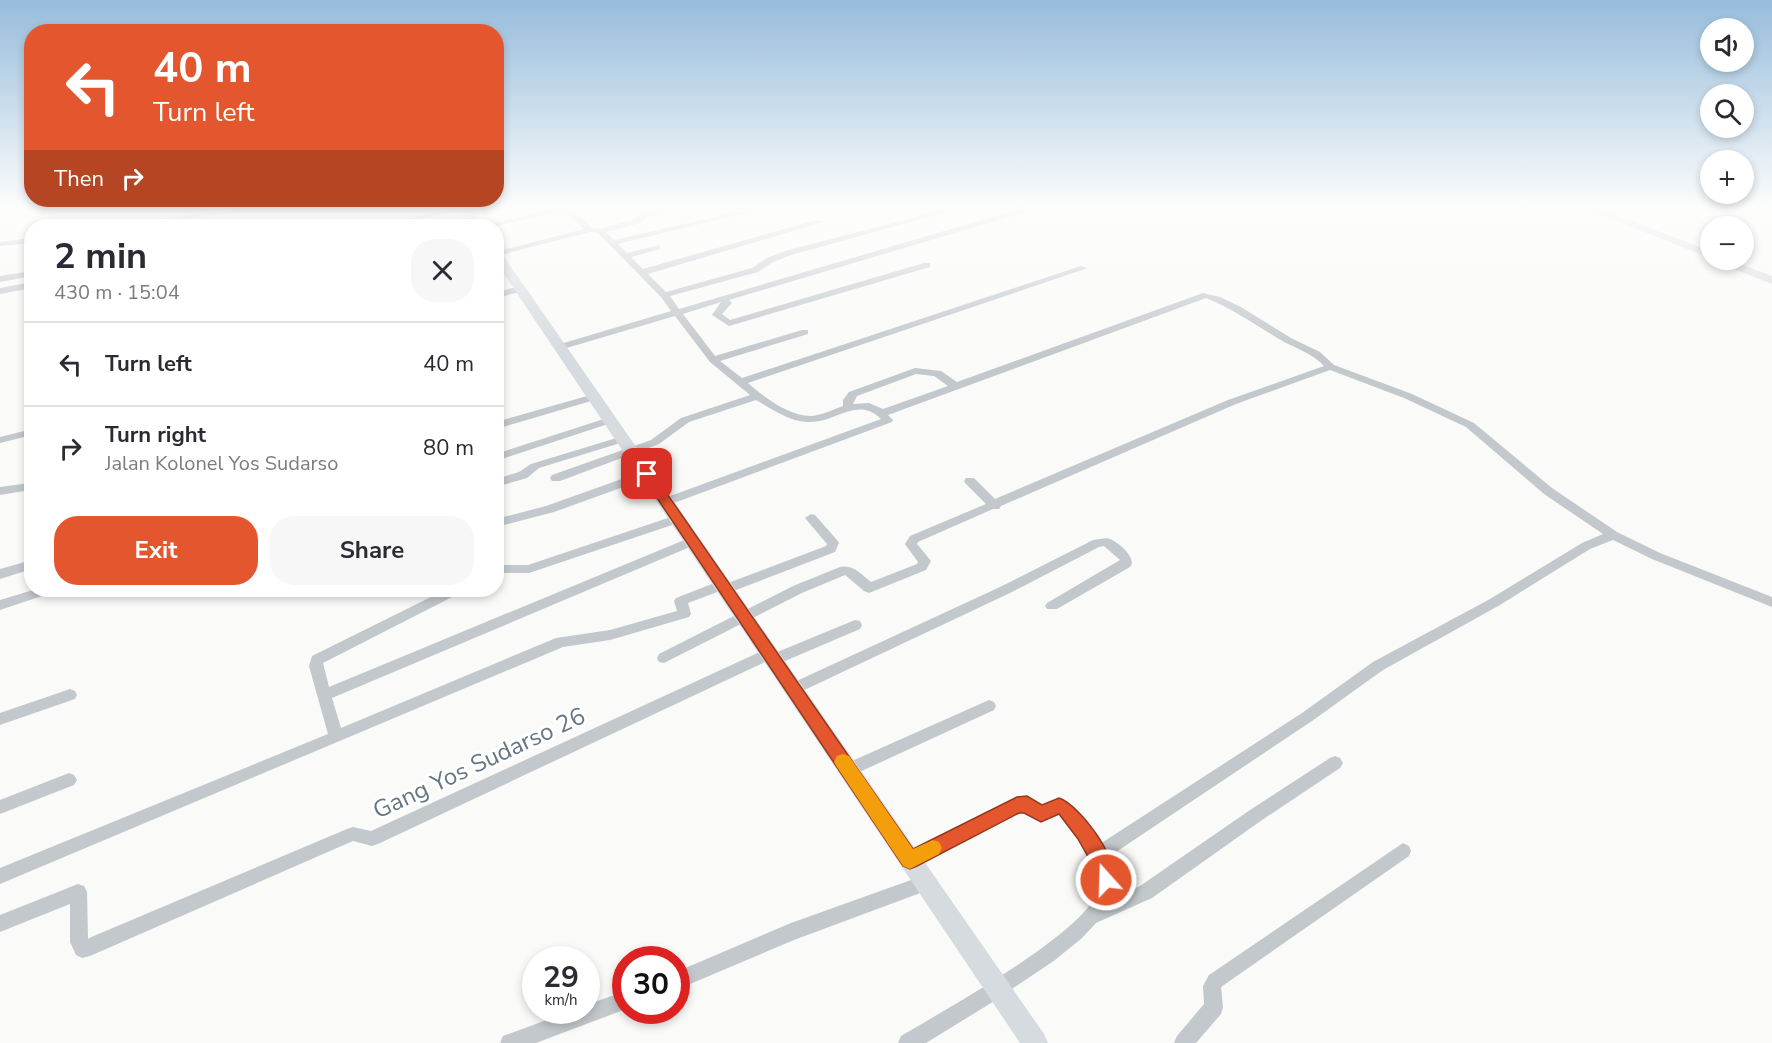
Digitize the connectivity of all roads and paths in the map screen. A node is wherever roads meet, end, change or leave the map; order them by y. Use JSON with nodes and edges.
{"nodes":[{"id":1,"x":625,"y":257,"type":"edge"},
{"id":2,"x":698,"y":257,"type":"edge"},
{"id":3,"x":779,"y":257,"type":"edge"},
{"id":4,"x":863,"y":257,"type":"edge"},
{"id":5,"x":927,"y":265,"type":"dead end"},
{"id":6,"x":1084,"y":268,"type":"dead end"},
{"id":7,"x":1746,"y":270,"type":"edge"},
{"id":8,"x":644,"y":272,"type":"junction"},
{"id":9,"x":24,"y":274,"type":"edge"},
{"id":10,"x":504,"y":274,"type":"edge"},
{"id":11,"x":0,"y":279,"type":"edge"},
{"id":12,"x":1772,"y":280,"type":"edge"},
{"id":13,"x":24,"y":286,"type":"edge"},
{"id":14,"x":520,"y":289,"type":"junction"},
{"id":15,"x":0,"y":291,"type":"edge"},
{"id":16,"x":504,"y":293,"type":"edge"},
{"id":17,"x":664,"y":296,"type":"junction"},
{"id":18,"x":722,"y":298,"type":"junction"},
{"id":19,"x":677,"y":311,"type":"junction"},
{"id":20,"x":805,"y":332,"type":"dead end"},
{"id":21,"x":560,"y":346,"type":"junction"},
{"id":22,"x":713,"y":360,"type":"junction"},
{"id":23,"x":1330,"y":367,"type":"junction"},
{"id":24,"x":741,"y":382,"type":"junction"},
{"id":25,"x":954,"y":385,"type":"junction"},
{"id":26,"x":757,"y":396,"type":"junction"},
{"id":27,"x":594,"y":397,"type":"junction"},
{"id":28,"x":848,"y":406,"type":"junction"},
{"id":29,"x":883,"y":413,"type":"junction"},
{"id":30,"x":610,"y":420,"type":"junction"},
{"id":31,"x":504,"y":424,"type":"edge"},
{"id":32,"x":24,"y":434,"type":"edge"},
{"id":33,"x":0,"y":440,"type":"edge"},
{"id":34,"x":627,"y":445,"type":"junction"},
{"id":35,"x":504,"y":455,"type":"edge"},
{"id":36,"x":647,"y":474,"type":"junction"},
{"id":37,"x":556,"y":478,"type":"dead end"},
{"id":38,"x":504,"y":481,"type":"edge"},
{"id":39,"x":970,"y":481,"type":"dead end"},
{"id":40,"x":24,"y":488,"type":"edge"},
{"id":41,"x":0,"y":491,"type":"edge"},
{"id":42,"x":666,"y":502,"type":"junction"},
{"id":43,"x":995,"y":506,"type":"junction"},
{"id":44,"x":811,"y":518,"type":"dead end"},
{"id":45,"x":677,"y":519,"type":"junction"},
{"id":46,"x":504,"y":521,"type":"edge"},
{"id":47,"x":1612,"y":535,"type":"junction"},
{"id":48,"x":693,"y":541,"type":"junction"},
{"id":49,"x":24,"y":566,"type":"edge"},
{"id":50,"x":504,"y":569,"type":"edge"},
{"id":51,"x":0,"y":574,"type":"edge"},
{"id":52,"x":724,"y":587,"type":"junction"},
{"id":53,"x":24,"y":597,"type":"edge"},
{"id":54,"x":441,"y":597,"type":"edge"},
{"id":55,"x":1772,"y":602,"type":"edge"},
{"id":56,"x":0,"y":604,"type":"edge"},
{"id":57,"x":1052,"y":606,"type":"dead end"},
{"id":58,"x":743,"y":615,"type":"junction"},
{"id":59,"x":855,"y":625,"type":"dead end"},
{"id":60,"x":771,"y":657,"type":"junction"},
{"id":61,"x":663,"y":658,"type":"dead end"},
{"id":62,"x":793,"y":688,"type":"junction"},
{"id":63,"x":70,"y":695,"type":"dead end"},
{"id":64,"x":324,"y":695,"type":"junction"},
{"id":65,"x":990,"y":706,"type":"dead end"},
{"id":66,"x":0,"y":719,"type":"edge"},
{"id":67,"x":336,"y":737,"type":"junction"},
{"id":68,"x":1335,"y":763,"type":"dead end"},
{"id":69,"x":849,"y":770,"type":"junction"},
{"id":70,"x":69,"y":780,"type":"dead end"},
{"id":71,"x":0,"y":807,"type":"edge"},
{"id":72,"x":1403,"y":851,"type":"dead end"},
{"id":73,"x":1098,"y":855,"type":"junction"},
{"id":74,"x":910,"y":860,"type":"junction"},
{"id":75,"x":0,"y":876,"type":"edge"},
{"id":76,"x":925,"y":883,"type":"junction"},
{"id":77,"x":1091,"y":917,"type":"junction"},
{"id":78,"x":0,"y":924,"type":"edge"},
{"id":79,"x":690,"y":975,"type":"edge"},
{"id":80,"x":997,"y":987,"type":"junction"},
{"id":81,"x":612,"y":1005,"type":"edge"},
{"id":82,"x":510,"y":1043,"type":"edge"},
{"id":83,"x":908,"y":1043,"type":"edge"},
{"id":84,"x":1035,"y":1043,"type":"edge"},
{"id":85,"x":1184,"y":1043,"type":"edge"}],
"edges":[{"from":1,"to":8,"type":"street"},
{"from":2,"to":8,"type":"street"},
{"from":3,"to":17,"type":"street"},
{"from":4,"to":18,"type":"street"},
{"from":5,"to":18,"type":"street"},
{"from":6,"to":24,"type":"street"},
{"from":7,"to":12,"type":"street"},
{"from":8,"to":17,"type":"street"},
{"from":9,"to":11,"type":"street"},
{"from":10,"to":14,"type":"street"},
{"from":13,"to":15,"type":"street"},
{"from":14,"to":16,"type":"street"},
{"from":14,"to":21,"type":"street"},
{"from":17,"to":19,"type":"street"},
{"from":18,"to":19,"type":"street"},
{"from":19,"to":21,"type":"street"},
{"from":19,"to":22,"type":"street"},
{"from":20,"to":22,"type":"street"},
{"from":21,"to":27,"type":"street"},
{"from":22,"to":24,"type":"street"},
{"from":23,"to":25,"type":"street"},
{"from":23,"to":43,"type":"street"},
{"from":23,"to":47,"type":"street"},
{"from":24,"to":26,"type":"street"},
{"from":25,"to":28,"type":"street"},
{"from":25,"to":29,"type":"street"},
{"from":26,"to":28,"type":"street"},
{"from":26,"to":34,"type":"street"},
{"from":27,"to":30,"type":"street"},
{"from":27,"to":31,"type":"street"},
{"from":28,"to":29,"type":"street"},
{"from":29,"to":42,"type":"street"},
{"from":30,"to":34,"type":"street"},
{"from":30,"to":35,"type":"street"},
{"from":32,"to":33,"type":"street"},
{"from":34,"to":36,"type":"street"},
{"from":34,"to":37,"type":"street"},
{"from":34,"to":38,"type":"street"},
{"from":36,"to":42,"type":"street"},
{"from":36,"to":46,"type":"street"},
{"from":39,"to":43,"type":"street"},
{"from":40,"to":41,"type":"street"},
{"from":42,"to":45,"type":"street"},
{"from":43,"to":58,"type":"street"},
{"from":44,"to":52,"type":"street"},
{"from":45,"to":48,"type":"street"},
{"from":45,"to":50,"type":"street"},
{"from":47,"to":55,"type":"street"},
{"from":47,"to":73,"type":"street"},
{"from":48,"to":52,"type":"street"},
{"from":48,"to":64,"type":"street"},
{"from":49,"to":51,"type":"street"},
{"from":52,"to":58,"type":"street"},
{"from":52,"to":67,"type":"street"},
{"from":53,"to":56,"type":"street"},
{"from":54,"to":64,"type":"street"},
{"from":57,"to":62,"type":"street"},
{"from":58,"to":60,"type":"street"},
{"from":58,"to":61,"type":"street"},
{"from":59,"to":60,"type":"street","name":"Gang Yos Sudarso 26"},
{"from":60,"to":62,"type":"street"},
{"from":60,"to":78,"type":"street","name":"Gang Yos Sudarso 26"},
{"from":62,"to":69,"type":"street"},
{"from":63,"to":66,"type":"street"},
{"from":64,"to":67,"type":"street"},
{"from":65,"to":69,"type":"street"},
{"from":67,"to":75,"type":"street"},
{"from":68,"to":77,"type":"street"},
{"from":69,"to":74,"type":"street"},
{"from":70,"to":71,"type":"street"},
{"from":72,"to":85,"type":"street"},
{"from":73,"to":74,"type":"street"},
{"from":73,"to":77,"type":"street"},
{"from":74,"to":76,"type":"street"},
{"from":76,"to":79,"type":"street"},
{"from":76,"to":80,"type":"street"},
{"from":77,"to":80,"type":"street"},
{"from":80,"to":83,"type":"street"},
{"from":80,"to":84,"type":"street"},
{"from":81,"to":82,"type":"street"}]}
